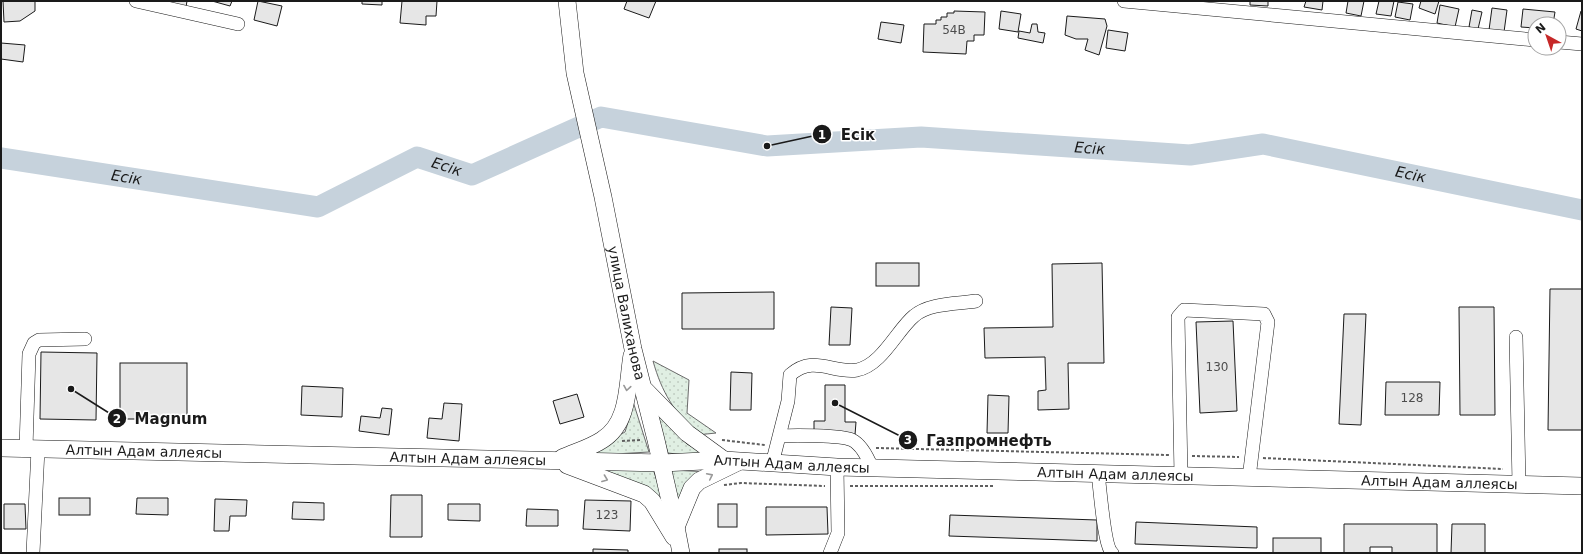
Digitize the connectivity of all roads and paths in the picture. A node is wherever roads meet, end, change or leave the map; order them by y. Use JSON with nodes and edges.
{"nodes":[{"id":1,"x":136,"y":1,"type":"edge"},
{"id":2,"x":567,"y":1,"type":"edge"},
{"id":3,"x":1124,"y":1,"type":"edge"},
{"id":4,"x":1154,"y":2,"type":"edge"},
{"id":5,"x":238,"y":24,"type":"dead end"},
{"id":6,"x":1527,"y":39,"type":"edge"},
{"id":7,"x":1567,"y":43,"type":"edge"},
{"id":8,"x":1582,"y":44,"type":"edge"},
{"id":9,"x":976,"y":301,"type":"dead end"},
{"id":10,"x":1516,"y":336,"type":"dead end"},
{"id":11,"x":86,"y":339,"type":"dead end"},
{"id":12,"x":633,"y":349,"type":"junction"},
{"id":13,"x":644,"y":389,"type":"junction"},
{"id":14,"x":620,"y":434,"type":"dead end"},
{"id":15,"x":645,"y":440,"type":"dead end"},
{"id":16,"x":721,"y":440,"type":"dead end"},
{"id":17,"x":621,"y":441,"type":"junction"},
{"id":18,"x":778,"y":441,"type":"junction"},
{"id":19,"x":622,"y":447,"type":"dead end"},
{"id":20,"x":1,"y":448,"type":"edge"},
{"id":21,"x":861,"y":448,"type":"junction"},
{"id":22,"x":32,"y":449,"type":"junction"},
{"id":23,"x":1180,"y":455,"type":"junction"},
{"id":24,"x":1252,"y":458,"type":"junction"},
{"id":25,"x":556,"y":460,"type":"junction"},
{"id":26,"x":724,"y":460,"type":"junction"},
{"id":27,"x":742,"y":460,"type":"junction"},
{"id":28,"x":662,"y":463,"type":"junction"},
{"id":29,"x":772,"y":464,"type":"junction"},
{"id":30,"x":837,"y":467,"type":"junction"},
{"id":31,"x":872,"y":468,"type":"junction"},
{"id":32,"x":1098,"y":474,"type":"junction"},
{"id":33,"x":1181,"y":476,"type":"junction"},
{"id":34,"x":1519,"y":477,"type":"junction"},
{"id":35,"x":1249,"y":478,"type":"junction"},
{"id":36,"x":1582,"y":486,"type":"edge"},
{"id":37,"x":676,"y":527,"type":"junction"},
{"id":38,"x":679,"y":548,"type":"edge"},
{"id":39,"x":33,"y":553,"type":"edge"},
{"id":40,"x":830,"y":553,"type":"edge"},
{"id":41,"x":1112,"y":553,"type":"edge"}],
"edges":[{"from":1,"to":5,"type":"street"},
{"from":2,"to":12,"type":"main road","name":"улица Валиханова"},
{"from":3,"to":4,"type":"street"},
{"from":4,"to":6,"type":"street"},
{"from":7,"to":8,"type":"street"},
{"from":9,"to":18,"type":"street"},
{"from":10,"to":34,"type":"street"},
{"from":11,"to":22,"type":"street"},
{"from":12,"to":13,"type":"main road","name":"улица Валиханова"},
{"from":12,"to":25,"type":"main road","one_way":true},
{"from":13,"to":26,"type":"main road"},
{"from":13,"to":28,"type":"main road","name":"улица Валиханова"},
{"from":14,"to":17,"type":"path"},
{"from":15,"to":17,"type":"path"},
{"from":16,"to":18,"type":"path"},
{"from":17,"to":19,"type":"path"},
{"from":18,"to":21,"type":"street"},
{"from":18,"to":29,"type":"street"},
{"from":20,"to":22,"type":"main road","name":"Алтын Адам аллеясы"},
{"from":21,"to":23,"type":"path"},
{"from":21,"to":31,"type":"street"},
{"from":22,"to":25,"type":"main road","name":"Алтын Адам аллеясы"},
{"from":22,"to":39,"type":"street"},
{"from":23,"to":24,"type":"path"},
{"from":23,"to":24,"type":"street"},
{"from":23,"to":33,"type":"street"},
{"from":24,"to":34,"type":"path"},
{"from":24,"to":35,"type":"street"},
{"from":25,"to":28,"type":"main road","name":"Алтын Адам аллеясы"},
{"from":25,"to":38,"type":"main road","one_way":true},
{"from":26,"to":27,"type":"main road","name":"Алтын Адам аллеясы"},
{"from":26,"to":28,"type":"main road","name":"Алтын Адам аллеясы"},
{"from":27,"to":29,"type":"main road","name":"Алтын Адам аллеясы"},
{"from":37,"to":27,"type":"main road","one_way":true},
{"from":28,"to":37,"type":"main road","name":"улица Валиханова"},
{"from":29,"to":30,"type":"main road","name":"Алтын Адам аллеясы"},
{"from":30,"to":31,"type":"main road","name":"Алтын Адам аллеясы"},
{"from":30,"to":40,"type":"street"},
{"from":31,"to":32,"type":"main road","name":"Алтын Адам аллеясы"},
{"from":32,"to":33,"type":"main road","name":"Алтын Адам аллеясы"},
{"from":32,"to":41,"type":"street"},
{"from":33,"to":35,"type":"main road","name":"Алтын Адам аллеясы"},
{"from":34,"to":35,"type":"main road","name":"Алтын Адам аллеясы"},
{"from":34,"to":36,"type":"main road","name":"Алтын Адам аллеясы"},
{"from":37,"to":38,"type":"main road","name":"улица Валиханова"}]}
